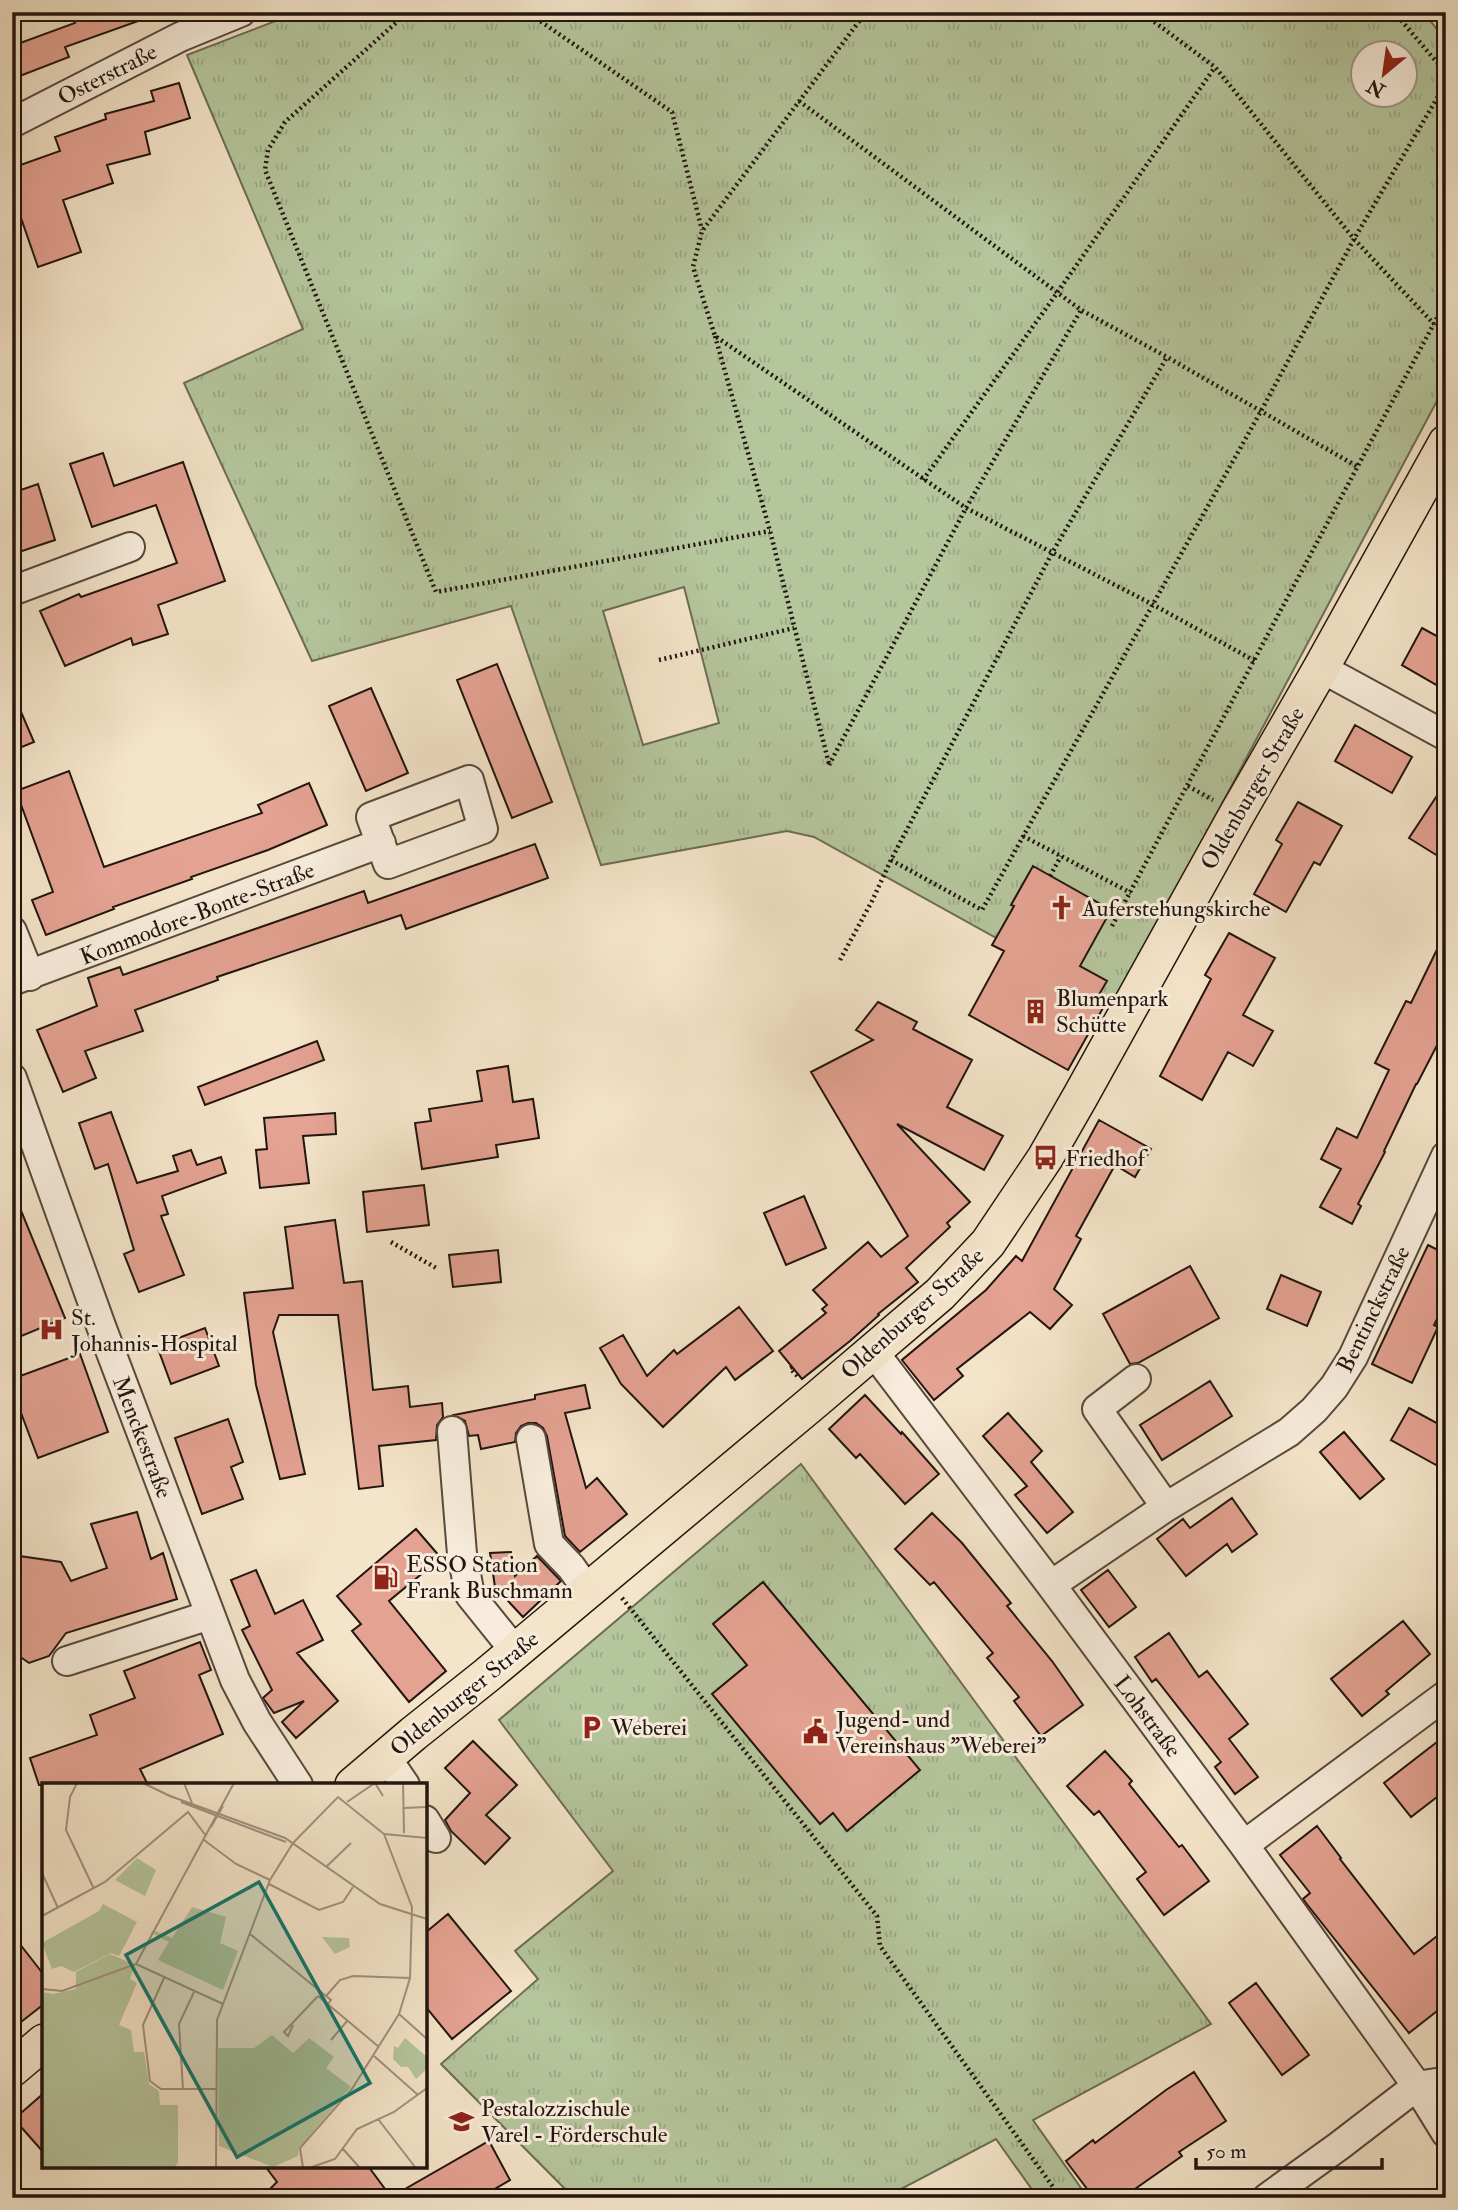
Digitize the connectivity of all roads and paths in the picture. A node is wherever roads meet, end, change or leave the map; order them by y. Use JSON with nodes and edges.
{"nodes":[{"id":1,"x":241,"y":12,"type":"edge"},
{"id":2,"x":408,"y":12,"type":"edge"},
{"id":3,"x":527,"y":12,"type":"edge"},
{"id":4,"x":866,"y":12,"type":"edge"},
{"id":5,"x":1141,"y":12,"type":"edge"},
{"id":6,"x":1394,"y":12,"type":"edge"},
{"id":7,"x":1215,"y":67,"type":"junction"},
{"id":8,"x":1446,"y":73,"type":"edge"},
{"id":9,"x":1446,"y":83,"type":"edge"},
{"id":10,"x":799,"y":102,"type":"junction"},
{"id":11,"x":12,"y":123,"type":"edge"},
{"id":12,"x":702,"y":231,"type":"junction"},
{"id":13,"x":1354,"y":239,"type":"junction"},
{"id":14,"x":1057,"y":293,"type":"junction"},
{"id":15,"x":1446,"y":301,"type":"edge"},
{"id":16,"x":1081,"y":310,"type":"junction"},
{"id":17,"x":1434,"y":324,"type":"junction"},
{"id":18,"x":715,"y":336,"type":"junction"},
{"id":19,"x":1167,"y":357,"type":"junction"},
{"id":20,"x":1261,"y":411,"type":"junction"},
{"id":21,"x":1446,"y":443,"type":"edge"},
{"id":22,"x":1358,"y":467,"type":"junction"},
{"id":23,"x":923,"y":480,"type":"junction"},
{"id":24,"x":966,"y":508,"type":"junction"},
{"id":25,"x":770,"y":531,"type":"junction"},
{"id":26,"x":130,"y":547,"type":"dead end"},
{"id":27,"x":1052,"y":553,"type":"junction"},
{"id":28,"x":12,"y":591,"type":"edge"},
{"id":29,"x":1152,"y":604,"type":"junction"},
{"id":30,"x":794,"y":628,"type":"junction"},
{"id":31,"x":659,"y":660,"type":"dead end"},
{"id":32,"x":1255,"y":661,"type":"junction"},
{"id":33,"x":1321,"y":668,"type":"junction"},
{"id":34,"x":1446,"y":736,"type":"edge"},
{"id":35,"x":1023,"y":836,"type":"junction"},
{"id":36,"x":381,"y":844,"type":"dead end"},
{"id":37,"x":1061,"y":856,"type":"junction"},
{"id":38,"x":891,"y":859,"type":"junction"},
{"id":39,"x":1050,"y":876,"type":"dead end"},
{"id":40,"x":1131,"y":893,"type":"junction"},
{"id":41,"x":1112,"y":926,"type":"dead end"},
{"id":42,"x":12,"y":931,"type":"edge"},
{"id":43,"x":840,"y":960,"type":"dead end"},
{"id":44,"x":21,"y":978,"type":"edge"},
{"id":45,"x":12,"y":1078,"type":"edge"},
{"id":46,"x":1446,"y":1156,"type":"edge"},
{"id":47,"x":391,"y":1242,"type":"dead end"},
{"id":48,"x":438,"y":1269,"type":"dead end"},
{"id":49,"x":873,"y":1351,"type":"junction"},
{"id":50,"x":1136,"y":1379,"type":"dead end"},
{"id":51,"x":452,"y":1432,"type":"dead end"},
{"id":52,"x":531,"y":1439,"type":"dead end"},
{"id":53,"x":1167,"y":1507,"type":"junction"},
{"id":54,"x":1051,"y":1585,"type":"junction"},
{"id":55,"x":603,"y":1593,"type":"junction"},
{"id":56,"x":210,"y":1615,"type":"junction"},
{"id":57,"x":515,"y":1651,"type":"junction"},
{"id":58,"x":67,"y":1661,"type":"dead end"},
{"id":59,"x":1446,"y":1695,"type":"edge"},
{"id":60,"x":395,"y":1771,"type":"edge"},
{"id":61,"x":297,"y":1783,"type":"edge"},
{"id":62,"x":359,"y":1783,"type":"edge"},
{"id":63,"x":1244,"y":1845,"type":"junction"},
{"id":64,"x":42,"y":2044,"type":"edge"},
{"id":65,"x":12,"y":2069,"type":"edge"},
{"id":66,"x":1446,"y":2084,"type":"edge"},
{"id":67,"x":1417,"y":2086,"type":"junction"},
{"id":68,"x":1446,"y":2133,"type":"edge"},
{"id":69,"x":1061,"y":2198,"type":"edge"},
{"id":70,"x":1267,"y":2198,"type":"edge"}],
"edges":[{"from":1,"to":11,"type":"street","name":"Osterstraße"},
{"from":2,"to":25,"type":"path"},
{"from":3,"to":12,"type":"path"},
{"from":4,"to":10,"type":"path"},
{"from":5,"to":7,"type":"path"},
{"from":6,"to":8,"type":"path"},
{"from":7,"to":13,"type":"path"},
{"from":7,"to":14,"type":"path"},
{"from":9,"to":13,"type":"path"},
{"from":10,"to":12,"type":"path"},
{"from":10,"to":14,"type":"path"},
{"from":12,"to":18,"type":"path"},
{"from":13,"to":17,"type":"path"},
{"from":13,"to":20,"type":"path"},
{"from":14,"to":16,"type":"path"},
{"from":14,"to":23,"type":"path"},
{"from":15,"to":17,"type":"path"},
{"from":16,"to":19,"type":"path"},
{"from":16,"to":24,"type":"path"},
{"from":17,"to":22,"type":"path"},
{"from":18,"to":23,"type":"path"},
{"from":18,"to":25,"type":"path"},
{"from":19,"to":20,"type":"path"},
{"from":19,"to":27,"type":"path"},
{"from":20,"to":22,"type":"path"},
{"from":20,"to":29,"type":"path"},
{"from":21,"to":33,"type":"main road","name":"Oldenburger Straße"},
{"from":22,"to":32,"type":"path"},
{"from":23,"to":24,"type":"path"},
{"from":24,"to":27,"type":"path"},
{"from":24,"to":30,"type":"path"},
{"from":25,"to":30,"type":"path"},
{"from":26,"to":28,"type":"street"},
{"from":27,"to":29,"type":"path"},
{"from":27,"to":38,"type":"path"},
{"from":29,"to":32,"type":"path"},
{"from":29,"to":35,"type":"path"},
{"from":30,"to":31,"type":"path"},
{"from":32,"to":40,"type":"path"},
{"from":33,"to":34,"type":"street"},
{"from":33,"to":49,"type":"main road","name":"Oldenburger Straße"},
{"from":35,"to":37,"type":"path"},
{"from":35,"to":38,"type":"path"},
{"from":36,"to":44,"type":"street","name":"Kommodore-Bonte-Straße"},
{"from":37,"to":39,"type":"path"},
{"from":37,"to":40,"type":"path"},
{"from":38,"to":43,"type":"path"},
{"from":40,"to":41,"type":"path"},
{"from":42,"to":44,"type":"street"},
{"from":45,"to":56,"type":"street","name":"Menckestraße"},
{"from":46,"to":53,"type":"street","name":"Bentinckstraße"},
{"from":47,"to":48,"type":"path"},
{"from":49,"to":54,"type":"street","name":"Lohstraße"},
{"from":49,"to":55,"type":"main road","name":"Oldenburger Straße"},
{"from":50,"to":53,"type":"street"},
{"from":51,"to":57,"type":"street"},
{"from":52,"to":55,"type":"street"},
{"from":53,"to":54,"type":"street","name":"Bentinckstraße"},
{"from":54,"to":63,"type":"street","name":"Lohstraße"},
{"from":55,"to":57,"type":"main road","name":"Oldenburger Straße"},
{"from":55,"to":69,"type":"path"},
{"from":56,"to":58,"type":"street"},
{"from":56,"to":61,"type":"street","name":"Menckestraße"},
{"from":57,"to":60,"type":"main road","name":"Oldenburger Straße"},
{"from":59,"to":63,"type":"street"},
{"from":60,"to":62,"type":"main road","name":"Oldenburger Straße"},
{"from":63,"to":67,"type":"street","name":"Lohstraße"},
{"from":64,"to":65,"type":"main road"},
{"from":66,"to":67,"type":"street"},
{"from":67,"to":68,"type":"street","name":"Lohstraße"},
{"from":67,"to":70,"type":"street"}]}
